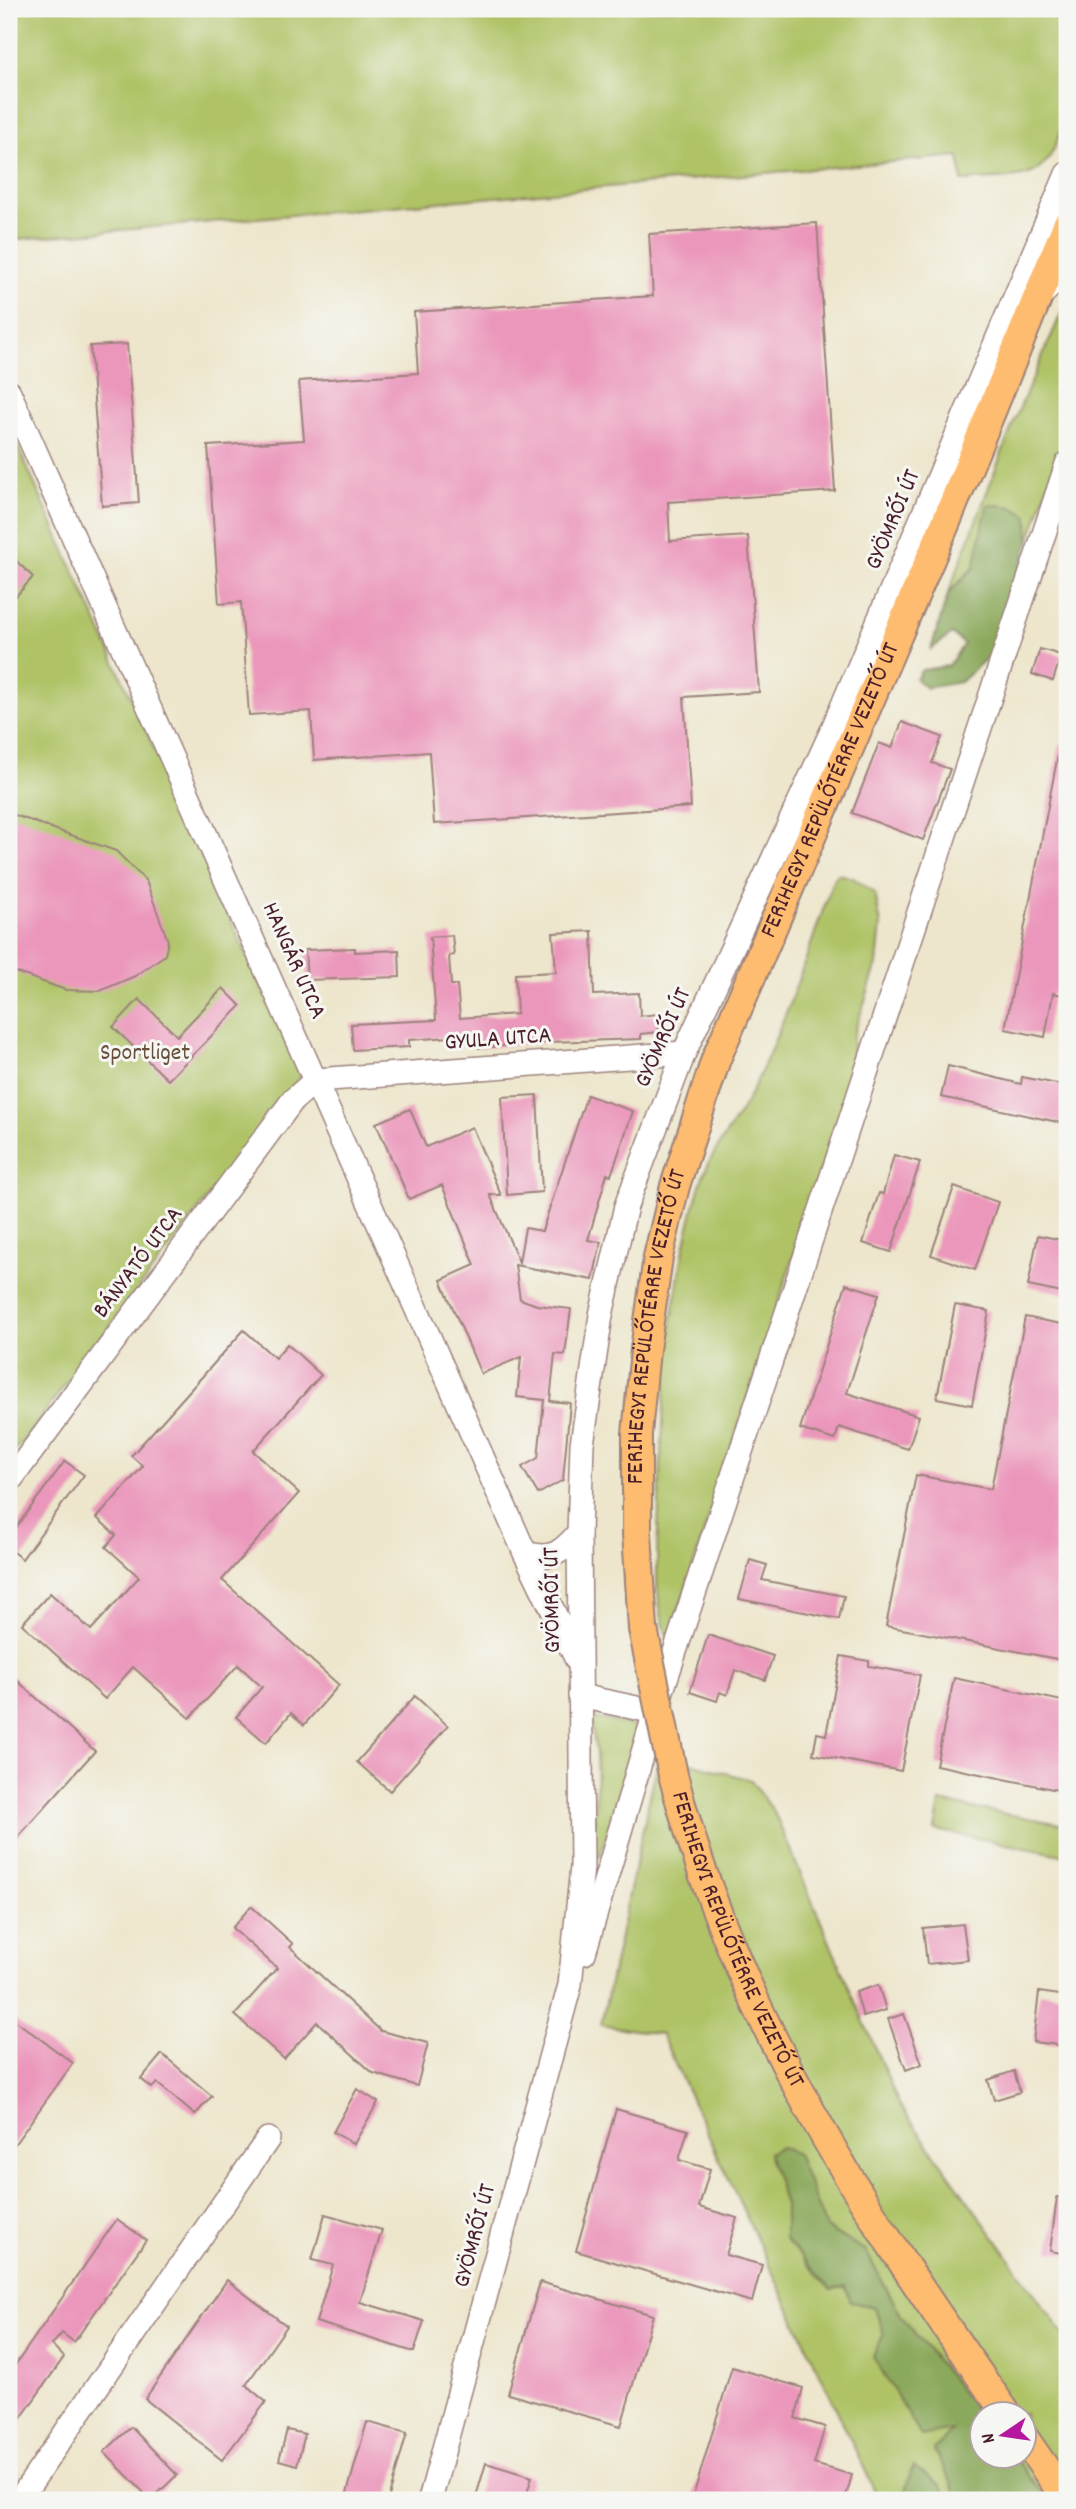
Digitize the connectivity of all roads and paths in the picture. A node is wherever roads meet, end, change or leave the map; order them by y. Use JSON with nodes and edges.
{"nodes":[{"id":1,"x":1067,"y":174,"type":"edge"},
{"id":2,"x":1067,"y":225,"type":"edge"},
{"id":3,"x":1067,"y":271,"type":"edge"},
{"id":4,"x":1035,"y":301,"type":"junction"},
{"id":5,"x":9,"y":392,"type":"edge"},
{"id":6,"x":1067,"y":464,"type":"edge"},
{"id":7,"x":684,"y":1053,"type":"junction"},
{"id":8,"x":316,"y":1080,"type":"junction"},
{"id":9,"x":9,"y":1482,"type":"edge"},
{"id":10,"x":579,"y":1533,"type":"junction"},
{"id":11,"x":525,"y":1553,"type":"junction"},
{"id":12,"x":580,"y":1666,"type":"junction"},
{"id":13,"x":580,"y":1696,"type":"junction"},
{"id":14,"x":655,"y":1712,"type":"junction"},
{"id":15,"x":570,"y":1985,"type":"junction"},
{"id":16,"x":268,"y":2139,"type":"dead end"},
{"id":17,"x":997,"y":2400,"type":"edge"},
{"id":18,"x":1038,"y":2458,"type":"edge"},
{"id":19,"x":19,"y":2500,"type":"edge"},
{"id":20,"x":430,"y":2500,"type":"edge"},
{"id":21,"x":1067,"y":2500,"type":"edge"}],
"edges":[{"from":1,"to":7,"type":"street","name":"GYÖMRŐI ÚT"},
{"from":2,"to":4,"type":"main road","name":"FERIHEGYI REPÜLŐTÉRRE VEZETŐ ÚT"},
{"from":3,"to":4,"type":"street"},
{"from":4,"to":17,"type":"main road","name":"FERIHEGYI REPÜLŐTÉRRE VEZETŐ ÚT","bridge":true},
{"from":5,"to":8,"type":"street","name":"HANGÁR UTCA"},
{"from":6,"to":14,"type":"street","name":"GYÖMRŐI ÚT"},
{"from":7,"to":8,"type":"street","name":"GYULA UTCA"},
{"from":7,"to":10,"type":"street","name":"GYÖMRŐI ÚT"},
{"from":8,"to":9,"type":"street","name":"BÁNYATÓ UTCA"},
{"from":8,"to":11,"type":"street","name":"HANGÁR UTCA"},
{"from":10,"to":11,"type":"street"},
{"from":10,"to":12,"type":"street","name":"GYÖMRŐI ÚT"},
{"from":11,"to":12,"type":"street","name":"HANGÁR UTCA"},
{"from":12,"to":13,"type":"street","name":"GYÖMRŐI ÚT"},
{"from":13,"to":14,"type":"street"},
{"from":13,"to":15,"type":"street","name":"GYÖMRŐI ÚT"},
{"from":14,"to":15,"type":"street","name":"GYÖMRŐI ÚT"},
{"from":15,"to":20,"type":"street","name":"GYÖMRŐI ÚT"},
{"from":16,"to":19,"type":"street"},
{"from":18,"to":21,"type":"main road"}]}
